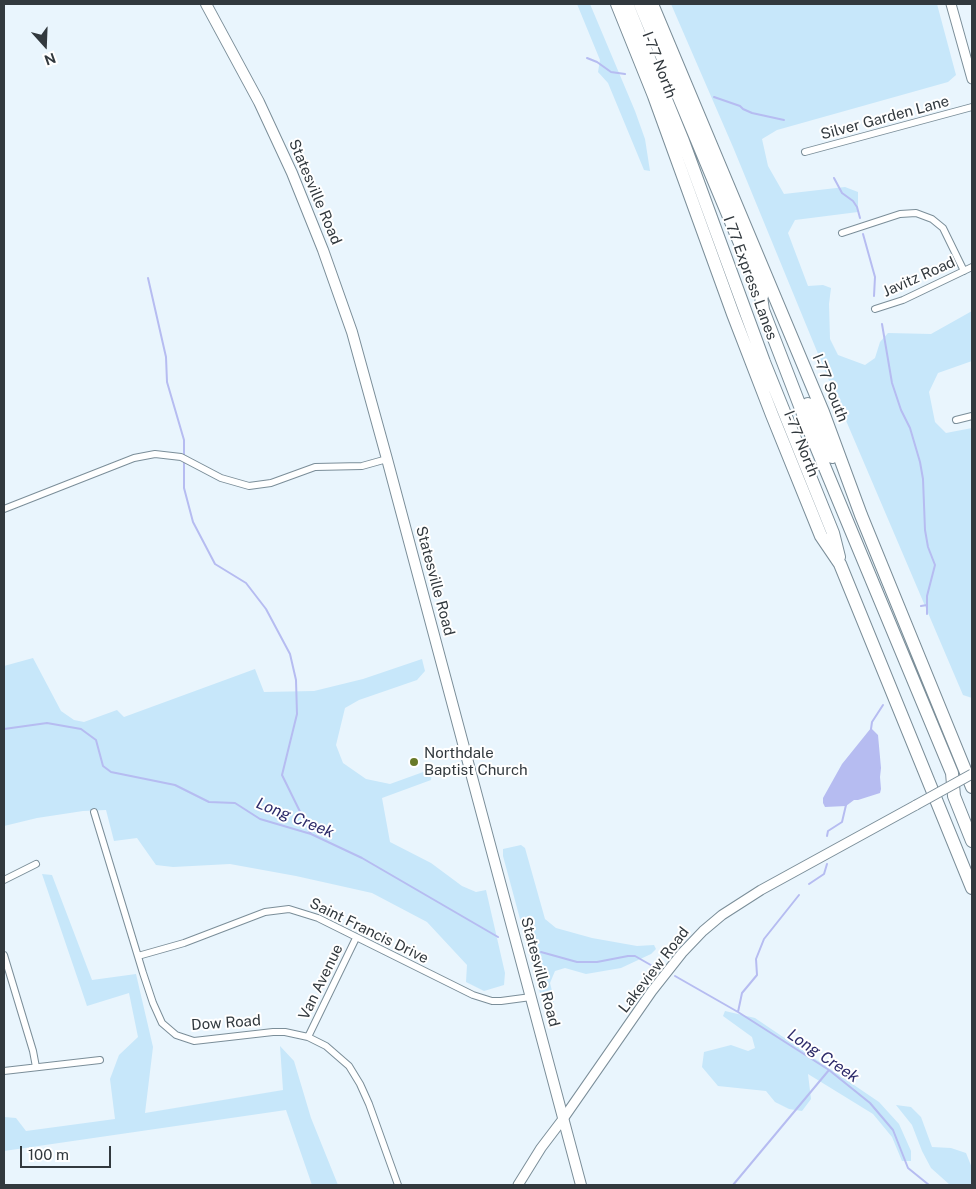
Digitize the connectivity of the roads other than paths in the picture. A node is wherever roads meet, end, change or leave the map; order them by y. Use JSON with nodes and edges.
{"nodes":[{"id":1,"x":206,"y":4,"type":"edge"},
{"id":2,"x":617,"y":4,"type":"edge"},
{"id":3,"x":628,"y":4,"type":"edge"},
{"id":4,"x":640,"y":4,"type":"edge"},
{"id":5,"x":652,"y":4,"type":"edge"},
{"id":6,"x":952,"y":4,"type":"edge"},
{"id":7,"x":972,"y":79,"type":"edge"},
{"id":8,"x":972,"y":107,"type":"edge"},
{"id":9,"x":805,"y":152,"type":"dead end"},
{"id":10,"x":842,"y":234,"type":"dead end"},
{"id":11,"x":972,"y":267,"type":"edge"},
{"id":12,"x":964,"y":271,"type":"junction"},
{"id":13,"x":760,"y":290,"type":"junction"},
{"id":14,"x":875,"y":309,"type":"dead end"},
{"id":15,"x":747,"y":318,"type":"junction"},
{"id":16,"x":972,"y":416,"type":"edge"},
{"id":17,"x":956,"y":420,"type":"dead end"},
{"id":18,"x":387,"y":460,"type":"junction"},
{"id":19,"x":4,"y":509,"type":"edge"},
{"id":20,"x":861,"y":515,"type":"junction"},
{"id":21,"x":840,"y":564,"type":"junction"},
{"id":22,"x":942,"y":759,"type":"junction"},
{"id":23,"x":972,"y":774,"type":"edge"},
{"id":24,"x":953,"y":785,"type":"junction"},
{"id":25,"x":972,"y":786,"type":"edge"},
{"id":26,"x":964,"y":811,"type":"junction"},
{"id":27,"x":94,"y":812,"type":"dead end"},
{"id":28,"x":972,"y":822,"type":"edge"},
{"id":29,"x":972,"y":841,"type":"edge"},
{"id":30,"x":36,"y":864,"type":"dead end"},
{"id":31,"x":4,"y":880,"type":"edge"},
{"id":32,"x":972,"y":888,"type":"edge"},
{"id":33,"x":356,"y":938,"type":"junction"},
{"id":34,"x":4,"y":955,"type":"edge"},
{"id":35,"x":138,"y":956,"type":"junction"},
{"id":36,"x":531,"y":997,"type":"junction"},
{"id":37,"x":308,"y":1036,"type":"junction"},
{"id":38,"x":100,"y":1060,"type":"dead end"},
{"id":39,"x":36,"y":1067,"type":"junction"},
{"id":40,"x":4,"y":1071,"type":"edge"},
{"id":41,"x":563,"y":1119,"type":"junction"},
{"id":42,"x":398,"y":1185,"type":"edge"},
{"id":43,"x":518,"y":1185,"type":"edge"},
{"id":44,"x":581,"y":1185,"type":"edge"}],
"edges":[{"from":1,"to":18,"type":"main road","name":"Statesville Road"},
{"from":2,"to":21,"type":"highway","name":"I-77 North"},
{"from":3,"to":15,"type":"highway","name":"I 77 Express Lanes"},
{"from":4,"to":13,"type":"highway","name":"I 77 Express Lanes"},
{"from":5,"to":20,"type":"highway","name":"I-77 South"},
{"from":6,"to":7,"type":"main road"},
{"from":8,"to":9,"type":"street","name":"Silver Garden Lane"},
{"from":10,"to":12,"type":"street"},
{"from":11,"to":12,"type":"street","name":"Javitz Road"},
{"from":12,"to":14,"type":"street","name":"Javitz Road"},
{"from":13,"to":20,"type":"highway","name":"I 77 Express Lanes"},
{"from":13,"to":22,"type":"highway"},
{"from":15,"to":21,"type":"highway","name":"I 77 Express Lanes"},
{"from":15,"to":22,"type":"highway"},
{"from":16,"to":17,"type":"street"},
{"from":18,"to":19,"type":"street"},
{"from":18,"to":36,"type":"main road","name":"Statesville Road"},
{"from":20,"to":25,"type":"highway","name":"I-77 South"},
{"from":21,"to":32,"type":"highway","name":"I-77 North"},
{"from":22,"to":24,"type":"highway"},
{"from":23,"to":24,"type":"main road","name":"Lakeview Road","bridge":true},
{"from":24,"to":26,"type":"highway"},
{"from":24,"to":41,"type":"main road","name":"Lakeview Road","bridge":true},
{"from":26,"to":28,"type":"highway"},
{"from":26,"to":29,"type":"highway"},
{"from":27,"to":35,"type":"street","name":"Dow Road"},
{"from":30,"to":31,"type":"street"},
{"from":33,"to":35,"type":"street","name":"Saint Francis Drive"},
{"from":33,"to":36,"type":"street","name":"Saint Francis Drive"},
{"from":33,"to":37,"type":"street","name":"Van Avenue"},
{"from":34,"to":39,"type":"street"},
{"from":35,"to":37,"type":"street","name":"Dow Road"},
{"from":36,"to":41,"type":"main road","name":"Statesville Road"},
{"from":37,"to":42,"type":"street","name":"Dow Road"},
{"from":38,"to":39,"type":"street"},
{"from":39,"to":40,"type":"street"},
{"from":41,"to":43,"type":"main road","name":"Lakeview Road"},
{"from":41,"to":44,"type":"main road","name":"Statesville Road"}]}
